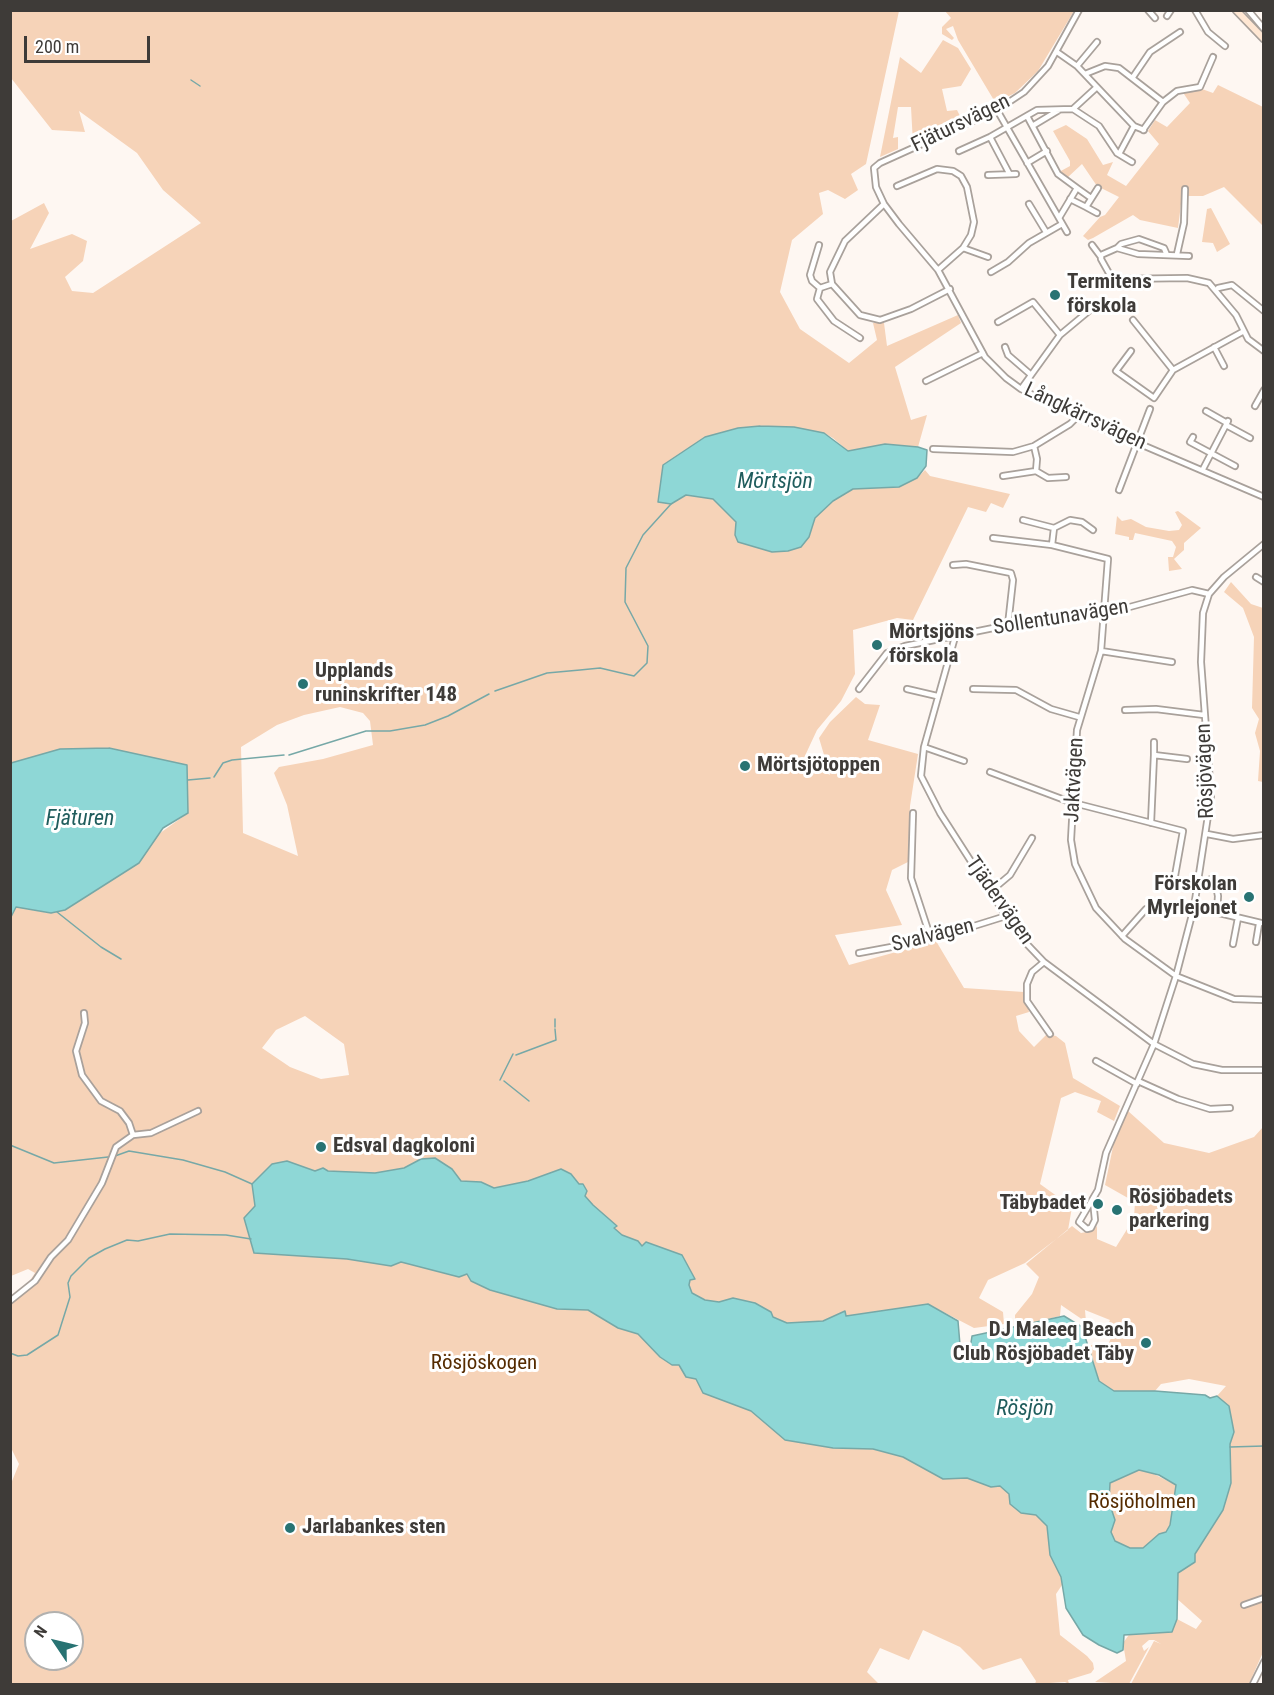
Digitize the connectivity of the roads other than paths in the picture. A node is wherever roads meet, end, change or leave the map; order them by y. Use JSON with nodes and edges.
{"nodes":[{"id":1,"x":1079,"y":10,"type":"edge"},
{"id":2,"x":1148,"y":10,"type":"edge"},
{"id":3,"x":1195,"y":10,"type":"edge"},
{"id":4,"x":1236,"y":10,"type":"edge"},
{"id":5,"x":1248,"y":10,"type":"edge"},
{"id":6,"x":1155,"y":18,"type":"dead end"},
{"id":7,"x":1263,"y":29,"type":"edge"},
{"id":8,"x":1180,"y":32,"type":"dead end"},
{"id":9,"x":1263,"y":39,"type":"edge"},
{"id":10,"x":1097,"y":42,"type":"dead end"},
{"id":11,"x":1225,"y":46,"type":"dead end"},
{"id":12,"x":1057,"y":52,"type":"junction"},
{"id":13,"x":1213,"y":57,"type":"dead end"},
{"id":14,"x":1077,"y":66,"type":"junction"},
{"id":15,"x":1085,"y":74,"type":"junction"},
{"id":16,"x":1133,"y":77,"type":"junction"},
{"id":17,"x":1097,"y":87,"type":"junction"},
{"id":18,"x":1163,"y":102,"type":"junction"},
{"id":19,"x":1062,"y":109,"type":"junction"},
{"id":20,"x":1073,"y":109,"type":"junction"},
{"id":21,"x":998,"y":110,"type":"junction"},
{"id":22,"x":1027,"y":116,"type":"junction"},
{"id":23,"x":1034,"y":125,"type":"junction"},
{"id":24,"x":1134,"y":126,"type":"junction"},
{"id":25,"x":1007,"y":128,"type":"junction"},
{"id":26,"x":990,"y":137,"type":"junction"},
{"id":27,"x":959,"y":151,"type":"dead end"},
{"id":28,"x":1047,"y":151,"type":"junction"},
{"id":29,"x":1119,"y":154,"type":"junction"},
{"id":30,"x":1132,"y":162,"type":"dead end"},
{"id":31,"x":1027,"y":163,"type":"junction"},
{"id":32,"x":874,"y":168,"type":"joint"},
{"id":33,"x":1009,"y":173,"type":"junction"},
{"id":34,"x":1016,"y":174,"type":"dead end"},
{"id":35,"x":988,"y":175,"type":"dead end"},
{"id":36,"x":897,"y":186,"type":"dead end"},
{"id":37,"x":1077,"y":188,"type":"junction"},
{"id":38,"x":1098,"y":188,"type":"dead end"},
{"id":39,"x":1185,"y":189,"type":"dead end"},
{"id":40,"x":1091,"y":198,"type":"junction"},
{"id":41,"x":1070,"y":199,"type":"junction"},
{"id":42,"x":884,"y":204,"type":"junction"},
{"id":43,"x":1029,"y":204,"type":"dead end"},
{"id":44,"x":1086,"y":207,"type":"junction"},
{"id":45,"x":1097,"y":213,"type":"dead end"},
{"id":46,"x":1059,"y":218,"type":"junction"},
{"id":47,"x":1062,"y":224,"type":"junction"},
{"id":48,"x":1046,"y":232,"type":"junction"},
{"id":49,"x":1067,"y":232,"type":"dead end"},
{"id":50,"x":1092,"y":244,"type":"dead end"},
{"id":51,"x":819,"y":245,"type":"dead end"},
{"id":52,"x":963,"y":248,"type":"junction"},
{"id":53,"x":1117,"y":248,"type":"junction"},
{"id":54,"x":1167,"y":255,"type":"junction"},
{"id":55,"x":1177,"y":255,"type":"junction"},
{"id":56,"x":1189,"y":256,"type":"dead end"},
{"id":57,"x":988,"y":257,"type":"dead end"},
{"id":58,"x":1101,"y":257,"type":"junction"},
{"id":59,"x":938,"y":270,"type":"junction"},
{"id":60,"x":992,"y":272,"type":"dead end"},
{"id":61,"x":832,"y":284,"type":"junction"},
{"id":62,"x":820,"y":288,"type":"junction"},
{"id":63,"x":1218,"y":288,"type":"dead end"},
{"id":64,"x":950,"y":289,"type":"junction"},
{"id":65,"x":1090,"y":310,"type":"dead end"},
{"id":66,"x":1263,"y":311,"type":"edge"},
{"id":67,"x":1133,"y":321,"type":"dead end"},
{"id":68,"x":998,"y":322,"type":"dead end"},
{"id":69,"x":1244,"y":331,"type":"junction"},
{"id":70,"x":1060,"y":335,"type":"junction"},
{"id":71,"x":860,"y":338,"type":"dead end"},
{"id":72,"x":1005,"y":347,"type":"dead end"},
{"id":73,"x":1214,"y":347,"type":"junction"},
{"id":74,"x":1131,"y":351,"type":"dead end"},
{"id":75,"x":1263,"y":351,"type":"edge"},
{"id":76,"x":983,"y":352,"type":"junction"},
{"id":77,"x":1224,"y":366,"type":"dead end"},
{"id":78,"x":1173,"y":370,"type":"junction"},
{"id":79,"x":1030,"y":374,"type":"junction"},
{"id":80,"x":926,"y":381,"type":"dead end"},
{"id":81,"x":1021,"y":389,"type":"junction"},
{"id":82,"x":1263,"y":390,"type":"edge"},
{"id":83,"x":1255,"y":406,"type":"dead end"},
{"id":84,"x":1150,"y":409,"type":"dead end"},
{"id":85,"x":1206,"y":411,"type":"dead end"},
{"id":86,"x":1077,"y":417,"type":"junction"},
{"id":87,"x":1227,"y":423,"type":"junction"},
{"id":88,"x":1193,"y":437,"type":"dead end"},
{"id":89,"x":1250,"y":438,"type":"dead end"},
{"id":90,"x":1137,"y":442,"type":"junction"},
{"id":91,"x":1034,"y":446,"type":"junction"},
{"id":92,"x":933,"y":449,"type":"dead end"},
{"id":93,"x":1211,"y":454,"type":"junction"},
{"id":94,"x":1235,"y":466,"type":"dead end"},
{"id":95,"x":1203,"y":469,"type":"junction"},
{"id":96,"x":1036,"y":471,"type":"junction"},
{"id":97,"x":1004,"y":476,"type":"dead end"},
{"id":98,"x":1066,"y":477,"type":"dead end"},
{"id":99,"x":1119,"y":490,"type":"dead end"},
{"id":100,"x":1263,"y":497,"type":"edge"},
{"id":101,"x":1023,"y":520,"type":"dead end"},
{"id":102,"x":1054,"y":528,"type":"junction"},
{"id":103,"x":1093,"y":530,"type":"dead end"},
{"id":104,"x":993,"y":538,"type":"dead end"},
{"id":105,"x":1052,"y":545,"type":"junction"},
{"id":106,"x":1263,"y":545,"type":"edge"},
{"id":107,"x":953,"y":565,"type":"dead end"},
{"id":108,"x":1256,"y":577,"type":"dead end"},
{"id":109,"x":1263,"y":582,"type":"edge"},
{"id":110,"x":1209,"y":594,"type":"junction"},
{"id":111,"x":1103,"y":612,"type":"junction"},
{"id":112,"x":1008,"y":625,"type":"junction"},
{"id":113,"x":955,"y":637,"type":"junction"},
{"id":114,"x":1101,"y":651,"type":"junction"},
{"id":115,"x":1172,"y":662,"type":"dead end"},
{"id":116,"x":859,"y":689,"type":"dead end"},
{"id":117,"x":907,"y":689,"type":"dead end"},
{"id":118,"x":973,"y":689,"type":"dead end"},
{"id":119,"x":937,"y":696,"type":"junction"},
{"id":120,"x":1125,"y":710,"type":"dead end"},
{"id":121,"x":1204,"y":715,"type":"junction"},
{"id":122,"x":1079,"y":717,"type":"junction"},
{"id":123,"x":1154,"y":742,"type":"dead end"},
{"id":124,"x":924,"y":747,"type":"junction"},
{"id":125,"x":1154,"y":755,"type":"junction"},
{"id":126,"x":1187,"y":759,"type":"dead end"},
{"id":127,"x":964,"y":761,"type":"dead end"},
{"id":128,"x":990,"y":772,"type":"dead end"},
{"id":129,"x":1075,"y":803,"type":"junction"},
{"id":130,"x":913,"y":813,"type":"dead end"},
{"id":131,"x":1151,"y":823,"type":"junction"},
{"id":132,"x":1207,"y":834,"type":"junction"},
{"id":133,"x":1263,"y":835,"type":"edge"},
{"id":134,"x":1032,"y":838,"type":"dead end"},
{"id":135,"x":1211,"y":879,"type":"dead end"},
{"id":136,"x":1173,"y":887,"type":"dead end"},
{"id":137,"x":991,"y":891,"type":"junction"},
{"id":138,"x":1194,"y":907,"type":"junction"},
{"id":139,"x":1146,"y":909,"type":"dead end"},
{"id":140,"x":1217,"y":913,"type":"junction"},
{"id":141,"x":1006,"y":916,"type":"junction"},
{"id":142,"x":1238,"y":918,"type":"junction"},
{"id":143,"x":1122,"y":936,"type":"junction"},
{"id":144,"x":931,"y":939,"type":"junction"},
{"id":145,"x":1256,"y":942,"type":"dead end"},
{"id":146,"x":1233,"y":944,"type":"dead end"},
{"id":147,"x":859,"y":954,"type":"dead end"},
{"id":148,"x":1044,"y":962,"type":"junction"},
{"id":149,"x":1176,"y":976,"type":"junction"},
{"id":150,"x":1263,"y":1000,"type":"edge"},
{"id":151,"x":84,"y":1013,"type":"dead end"},
{"id":152,"x":1050,"y":1035,"type":"dead end"},
{"id":153,"x":1154,"y":1044,"type":"junction"},
{"id":154,"x":1096,"y":1061,"type":"dead end"},
{"id":155,"x":1263,"y":1070,"type":"edge"},
{"id":156,"x":1138,"y":1083,"type":"junction"},
{"id":157,"x":1230,"y":1108,"type":"dead end"},
{"id":158,"x":198,"y":1111,"type":"dead end"},
{"id":159,"x":133,"y":1135,"type":"junction"},
{"id":160,"x":1093,"y":1200,"type":"junction"},
{"id":161,"x":10,"y":1301,"type":"edge"},
{"id":162,"x":1263,"y":1598,"type":"edge"},
{"id":163,"x":1244,"y":1605,"type":"dead end"},
{"id":164,"x":1263,"y":1662,"type":"edge"},
{"id":165,"x":1253,"y":1684,"type":"edge"}],
"edges":[{"from":1,"to":12,"type":"street","name":"Fjätursvägen"},
{"from":2,"to":6,"type":"street"},
{"from":3,"to":11,"type":"street"},
{"from":4,"to":9,"type":"main road"},
{"from":5,"to":7,"type":"street"},
{"from":8,"to":16,"type":"street"},
{"from":10,"to":14,"type":"street"},
{"from":12,"to":14,"type":"street"},
{"from":12,"to":21,"type":"street","name":"Fjätursvägen"},
{"from":13,"to":18,"type":"street"},
{"from":14,"to":15,"type":"street"},
{"from":15,"to":16,"type":"street"},
{"from":15,"to":17,"type":"street"},
{"from":16,"to":18,"type":"street"},
{"from":17,"to":20,"type":"street"},
{"from":17,"to":24,"type":"street"},
{"from":18,"to":24,"type":"street"},
{"from":19,"to":20,"type":"street"},
{"from":19,"to":22,"type":"street"},
{"from":19,"to":23,"type":"street"},
{"from":20,"to":29,"type":"street"},
{"from":21,"to":25,"type":"street"},
{"from":21,"to":32,"type":"street","name":"Fjätursvägen"},
{"from":22,"to":23,"type":"street"},
{"from":22,"to":25,"type":"street"},
{"from":23,"to":28,"type":"street"},
{"from":24,"to":29,"type":"street"},
{"from":25,"to":26,"type":"street"},
{"from":25,"to":31,"type":"street"},
{"from":26,"to":27,"type":"street"},
{"from":26,"to":33,"type":"street"},
{"from":28,"to":31,"type":"street"},
{"from":28,"to":37,"type":"street"},
{"from":29,"to":30,"type":"street"},
{"from":31,"to":46,"type":"street"},
{"from":32,"to":42,"type":"street","name":"Långkärrsvägen"},
{"from":33,"to":34,"type":"street"},
{"from":33,"to":35,"type":"street"},
{"from":36,"to":52,"type":"street"},
{"from":37,"to":40,"type":"street"},
{"from":37,"to":41,"type":"street"},
{"from":38,"to":40,"type":"street"},
{"from":39,"to":55,"type":"street"},
{"from":40,"to":44,"type":"street"},
{"from":41,"to":44,"type":"street"},
{"from":41,"to":46,"type":"street"},
{"from":42,"to":59,"type":"street","name":"Långkärrsvägen"},
{"from":42,"to":61,"type":"street"},
{"from":43,"to":48,"type":"street"},
{"from":44,"to":45,"type":"street"},
{"from":46,"to":47,"type":"street"},
{"from":47,"to":48,"type":"street"},
{"from":47,"to":49,"type":"street"},
{"from":48,"to":60,"type":"street"},
{"from":50,"to":58,"type":"street"},
{"from":51,"to":62,"type":"street"},
{"from":52,"to":57,"type":"street"},
{"from":52,"to":59,"type":"street"},
{"from":53,"to":54,"type":"street"},
{"from":53,"to":54,"type":"street"},
{"from":53,"to":58,"type":"street"},
{"from":54,"to":55,"type":"street"},
{"from":55,"to":56,"type":"street"},
{"from":58,"to":69,"type":"street"},
{"from":59,"to":64,"type":"street","name":"Långkärrsvägen"},
{"from":61,"to":62,"type":"street"},
{"from":61,"to":64,"type":"street"},
{"from":62,"to":71,"type":"street"},
{"from":63,"to":66,"type":"street"},
{"from":64,"to":76,"type":"street","name":"Långkärrsvägen"},
{"from":65,"to":70,"type":"street"},
{"from":67,"to":78,"type":"street"},
{"from":68,"to":70,"type":"street"},
{"from":69,"to":73,"type":"street"},
{"from":69,"to":75,"type":"street"},
{"from":70,"to":79,"type":"street"},
{"from":72,"to":79,"type":"street"},
{"from":73,"to":77,"type":"street"},
{"from":73,"to":78,"type":"street"},
{"from":74,"to":78,"type":"street"},
{"from":76,"to":80,"type":"street"},
{"from":76,"to":81,"type":"street","name":"Långkärrsvägen"},
{"from":79,"to":81,"type":"street"},
{"from":81,"to":86,"type":"street","name":"Långkärrsvägen"},
{"from":82,"to":83,"type":"street"},
{"from":84,"to":90,"type":"street"},
{"from":85,"to":87,"type":"street"},
{"from":86,"to":90,"type":"street","name":"Långkärrsvägen"},
{"from":86,"to":91,"type":"street"},
{"from":87,"to":89,"type":"street"},
{"from":87,"to":93,"type":"street"},
{"from":88,"to":93,"type":"street"},
{"from":90,"to":95,"type":"street","name":"Långkärrsvägen"},
{"from":90,"to":99,"type":"street"},
{"from":91,"to":92,"type":"street"},
{"from":91,"to":96,"type":"street"},
{"from":93,"to":94,"type":"street"},
{"from":93,"to":95,"type":"street"},
{"from":95,"to":100,"type":"street","name":"Långkärrsvägen"},
{"from":96,"to":97,"type":"street"},
{"from":96,"to":98,"type":"street"},
{"from":101,"to":102,"type":"street"},
{"from":102,"to":103,"type":"street"},
{"from":102,"to":105,"type":"street"},
{"from":104,"to":105,"type":"street"},
{"from":105,"to":111,"type":"street","name":"Jaktvägen"},
{"from":106,"to":110,"type":"street"},
{"from":107,"to":112,"type":"street"},
{"from":108,"to":109,"type":"street"},
{"from":110,"to":111,"type":"street","name":"Sollentunavägen"},
{"from":110,"to":121,"type":"street","name":"Rösjövägen"},
{"from":111,"to":112,"type":"street","name":"Sollentunavägen"},
{"from":111,"to":114,"type":"street","name":"Jaktvägen"},
{"from":112,"to":113,"type":"street","name":"Sollentunavägen"},
{"from":113,"to":116,"type":"street","name":"Sollentunavägen"},
{"from":113,"to":119,"type":"street","name":"Tjädervägen"},
{"from":114,"to":115,"type":"street"},
{"from":114,"to":122,"type":"street","name":"Jaktvägen"},
{"from":117,"to":119,"type":"street"},
{"from":118,"to":122,"type":"street"},
{"from":119,"to":124,"type":"street","name":"Tjädervägen"},
{"from":120,"to":121,"type":"street"},
{"from":121,"to":132,"type":"street","name":"Rösjövägen"},
{"from":122,"to":129,"type":"street","name":"Jaktvägen"},
{"from":123,"to":125,"type":"street"},
{"from":124,"to":127,"type":"street"},
{"from":124,"to":137,"type":"street","name":"Tjädervägen"},
{"from":125,"to":126,"type":"street"},
{"from":125,"to":131,"type":"street"},
{"from":128,"to":129,"type":"street"},
{"from":129,"to":131,"type":"street"},
{"from":129,"to":143,"type":"street","name":"Jaktvägen"},
{"from":130,"to":144,"type":"street"},
{"from":131,"to":136,"type":"street"},
{"from":132,"to":133,"type":"street"},
{"from":132,"to":138,"type":"street","name":"Rösjövägen"},
{"from":134,"to":137,"type":"street"},
{"from":135,"to":140,"type":"street"},
{"from":137,"to":141,"type":"street","name":"Tjädervägen"},
{"from":138,"to":140,"type":"street"},
{"from":138,"to":149,"type":"street","name":"Rösjövägen"},
{"from":139,"to":143,"type":"street"},
{"from":140,"to":142,"type":"street"},
{"from":141,"to":144,"type":"street","name":"Svalvägen"},
{"from":141,"to":148,"type":"street","name":"Tjädervägen"},
{"from":142,"to":145,"type":"street"},
{"from":142,"to":146,"type":"street"},
{"from":143,"to":149,"type":"street","name":"Jaktvägen"},
{"from":144,"to":147,"type":"street","name":"Svalvägen"},
{"from":148,"to":152,"type":"street"},
{"from":148,"to":153,"type":"street","name":"Tjädervägen"},
{"from":149,"to":150,"type":"street","name":"Jaktvägen"},
{"from":149,"to":153,"type":"street","name":"Rösjövägen"},
{"from":151,"to":159,"type":"street"},
{"from":153,"to":155,"type":"street","name":"Tjädervägen"},
{"from":153,"to":156,"type":"street","name":"Rösjövägen"},
{"from":154,"to":156,"type":"street"},
{"from":156,"to":157,"type":"street"},
{"from":156,"to":160,"type":"street","name":"Rösjövägen"},
{"from":158,"to":159,"type":"street"},
{"from":159,"to":161,"type":"street"},
{"from":160,"to":160,"type":"street","name":"Rösjövägen"},
{"from":162,"to":163,"type":"street"},
{"from":164,"to":165,"type":"street"}]}
